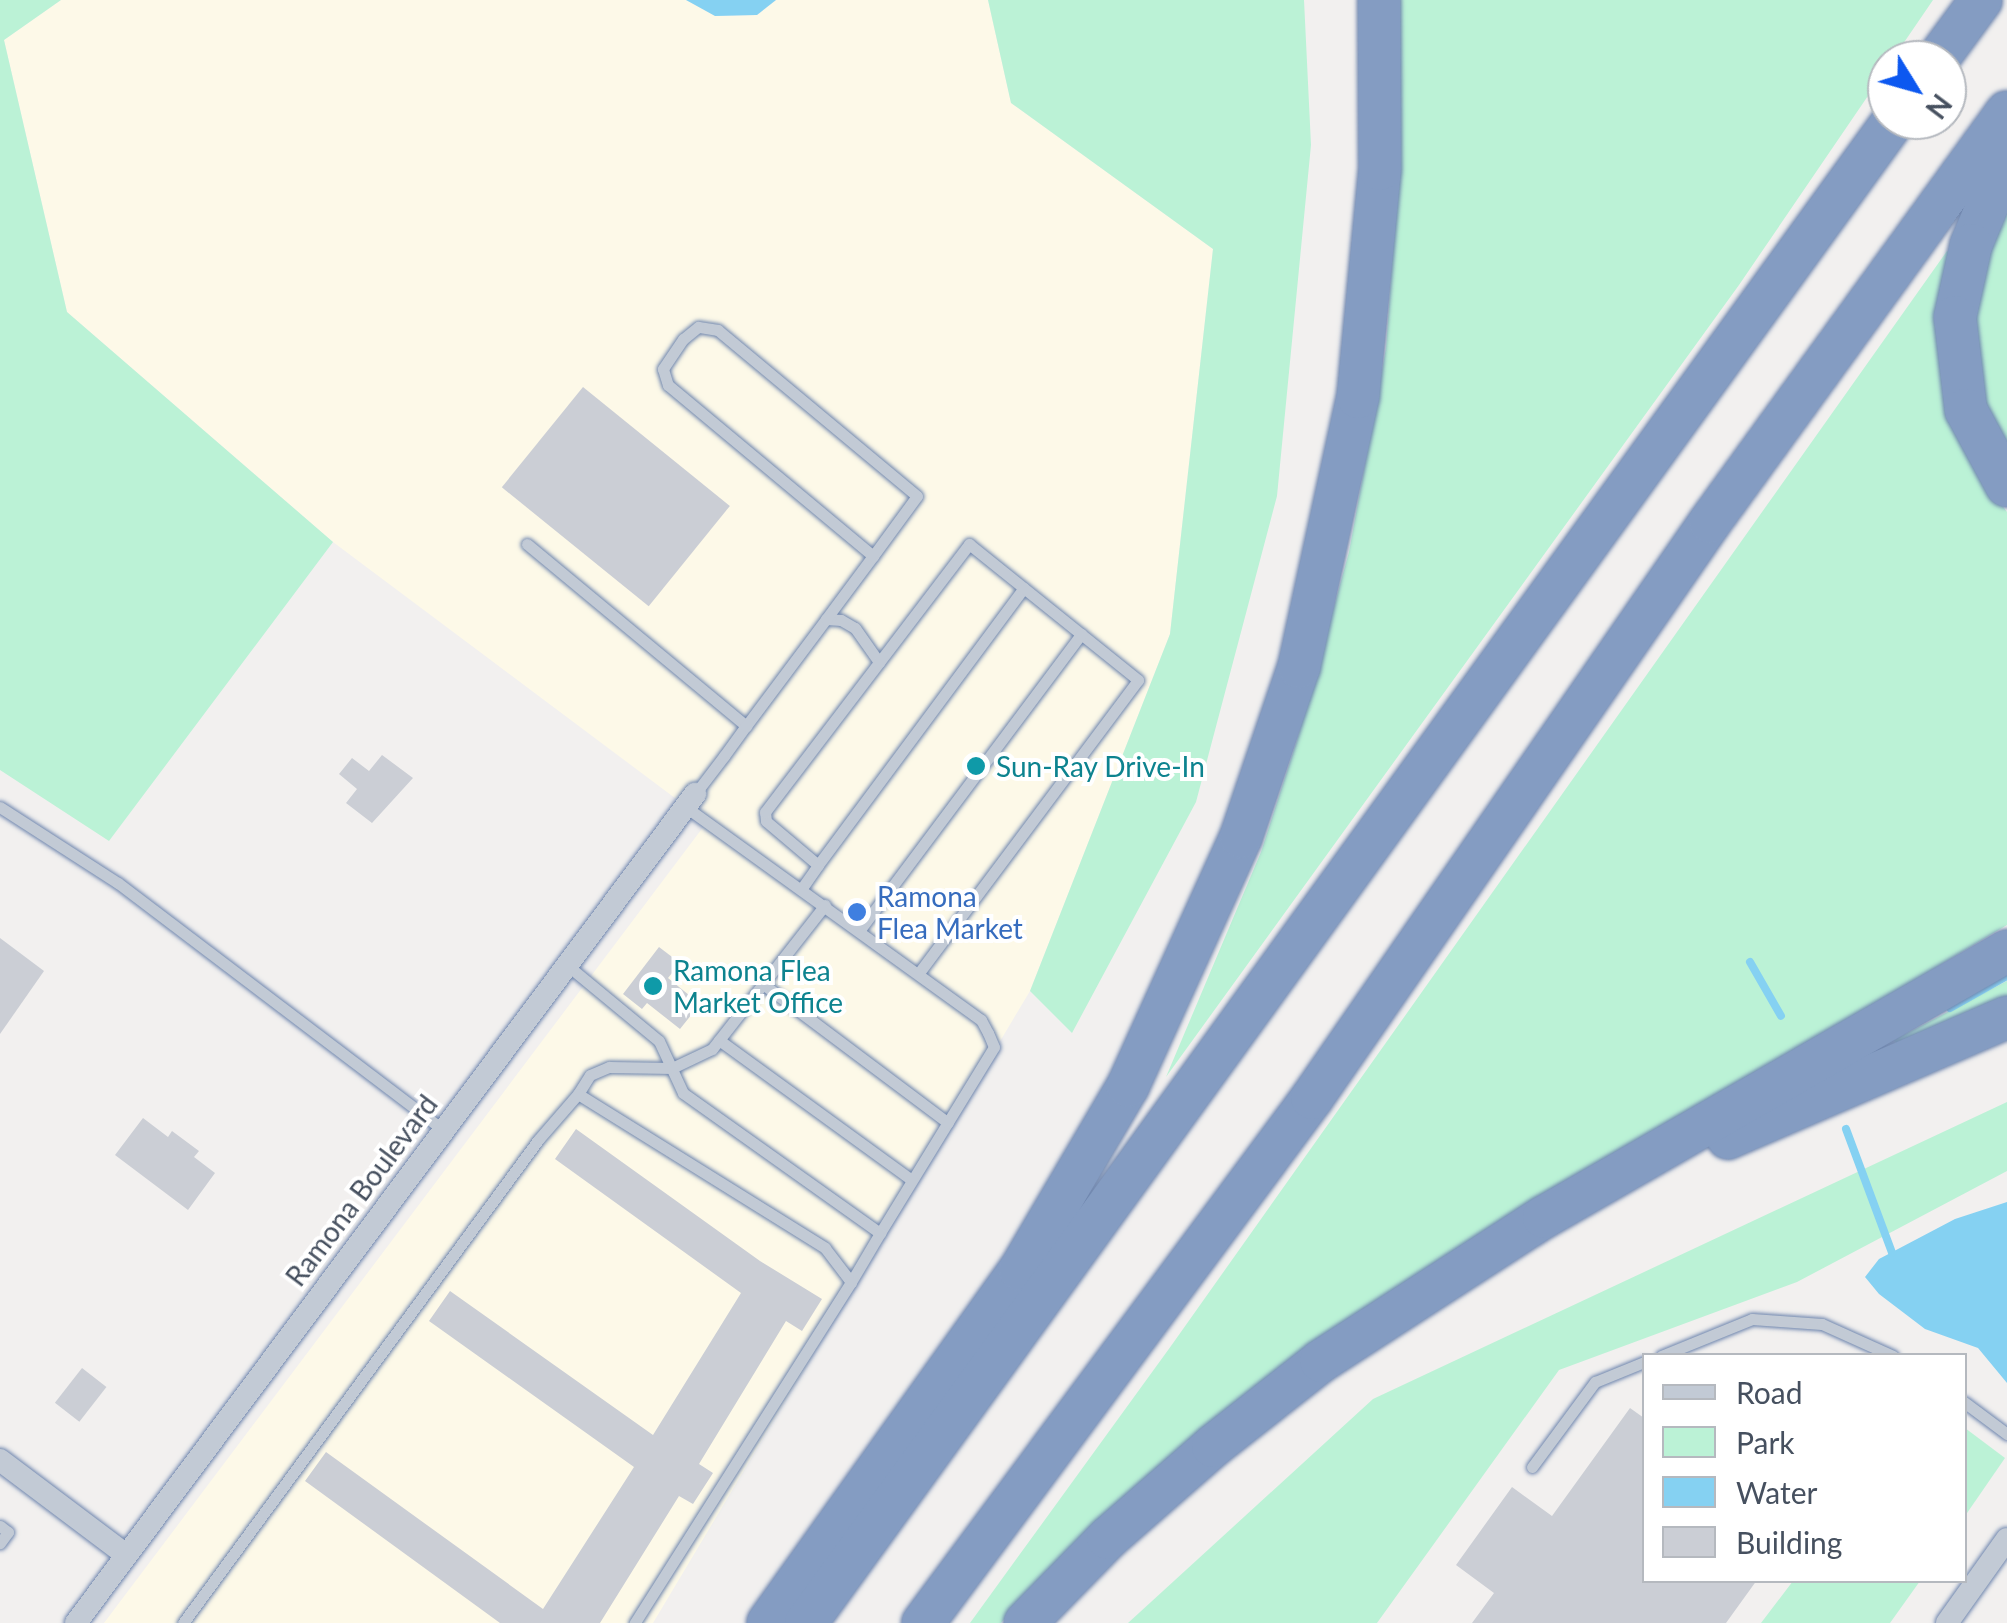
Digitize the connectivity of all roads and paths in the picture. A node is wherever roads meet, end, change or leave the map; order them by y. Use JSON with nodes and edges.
{"nodes":[{"id":1,"x":1379,"y":0,"type":"edge"},
{"id":2,"x":1981,"y":0,"type":"edge"},
{"id":3,"x":1952,"y":40,"type":"edge"},
{"id":4,"x":2007,"y":112,"type":"edge"},
{"id":5,"x":1880,"y":140,"type":"edge"},
{"id":6,"x":2007,"y":158,"type":"edge"},
{"id":7,"x":2007,"y":486,"type":"edge"},
{"id":8,"x":527,"y":544,"type":"dead end"},
{"id":9,"x":872,"y":556,"type":"junction"},
{"id":10,"x":1024,"y":588,"type":"junction"},
{"id":11,"x":826,"y":619,"type":"junction"},
{"id":12,"x":1081,"y":634,"type":"junction"},
{"id":13,"x":879,"y":662,"type":"junction"},
{"id":14,"x":746,"y":726,"type":"junction"},
{"id":15,"x":690,"y":800,"type":"junction"},
{"id":16,"x":0,"y":808,"type":"edge"},
{"id":17,"x":818,"y":864,"type":"junction"},
{"id":18,"x":802,"y":888,"type":"junction"},
{"id":19,"x":825,"y":905,"type":"junction"},
{"id":20,"x":860,"y":930,"type":"junction"},
{"id":21,"x":2007,"y":952,"type":"edge"},
{"id":22,"x":567,"y":965,"type":"junction"},
{"id":23,"x":918,"y":974,"type":"junction"},
{"id":24,"x":763,"y":984,"type":"junction"},
{"id":25,"x":2007,"y":1017,"type":"edge"},
{"id":26,"x":718,"y":1040,"type":"junction"},
{"id":27,"x":672,"y":1068,"type":"junction"},
{"id":28,"x":578,"y":1094,"type":"junction"},
{"id":29,"x":948,"y":1123,"type":"junction"},
{"id":30,"x":444,"y":1130,"type":"junction"},
{"id":31,"x":912,"y":1180,"type":"junction"},
{"id":32,"x":1544,"y":1217,"type":"junction"},
{"id":33,"x":880,"y":1232,"type":"junction"},
{"id":34,"x":850,"y":1282,"type":"junction"},
{"id":35,"x":1668,"y":1353,"type":"edge"},
{"id":36,"x":1887,"y":1353,"type":"edge"},
{"id":37,"x":1642,"y":1363,"type":"edge"},
{"id":38,"x":1967,"y":1404,"type":"edge"},
{"id":39,"x":2007,"y":1434,"type":"edge"},
{"id":40,"x":0,"y":1460,"type":"edge"},
{"id":41,"x":1532,"y":1467,"type":"dead end"},
{"id":42,"x":0,"y":1526,"type":"edge"},
{"id":43,"x":2007,"y":1540,"type":"edge"},
{"id":44,"x":0,"y":1543,"type":"edge"},
{"id":45,"x":126,"y":1555,"type":"junction"},
{"id":46,"x":76,"y":1623,"type":"edge"},
{"id":47,"x":182,"y":1623,"type":"edge"},
{"id":48,"x":635,"y":1623,"type":"edge"},
{"id":49,"x":768,"y":1623,"type":"edge"},
{"id":50,"x":806,"y":1623,"type":"edge"},
{"id":51,"x":923,"y":1623,"type":"edge"},
{"id":52,"x":1025,"y":1623,"type":"edge"},
{"id":53,"x":1947,"y":1623,"type":"edge"}],
"edges":[{"from":1,"to":49,"type":"highway"},
{"from":2,"to":3,"type":"highway"},
{"from":4,"to":51,"type":"highway"},
{"from":5,"to":50,"type":"highway"},
{"from":6,"to":7,"type":"highway"},
{"from":8,"to":14,"type":"lane"},
{"from":9,"to":9,"type":"lane"},
{"from":9,"to":11,"type":"lane"},
{"from":10,"to":12,"type":"lane"},
{"from":10,"to":13,"type":"lane"},
{"from":10,"to":17,"type":"lane"},
{"from":11,"to":13,"type":"lane"},
{"from":11,"to":14,"type":"lane"},
{"from":12,"to":20,"type":"lane"},
{"from":12,"to":23,"type":"lane"},
{"from":13,"to":17,"type":"lane"},
{"from":14,"to":15,"type":"lane"},
{"from":15,"to":18,"type":"lane"},
{"from":15,"to":22,"type":"street","name":"Ramona Boulevard"},
{"from":16,"to":30,"type":"lane"},
{"from":17,"to":18,"type":"lane"},
{"from":18,"to":19,"type":"lane"},
{"from":19,"to":20,"type":"lane"},
{"from":19,"to":24,"type":"lane"},
{"from":20,"to":23,"type":"lane"},
{"from":21,"to":32,"type":"highway"},
{"from":22,"to":27,"type":"lane"},
{"from":22,"to":30,"type":"street","name":"Ramona Boulevard"},
{"from":23,"to":29,"type":"lane"},
{"from":24,"to":26,"type":"lane"},
{"from":24,"to":29,"type":"lane"},
{"from":25,"to":32,"type":"highway"},
{"from":26,"to":27,"type":"lane"},
{"from":26,"to":31,"type":"lane"},
{"from":27,"to":28,"type":"lane"},
{"from":27,"to":33,"type":"lane"},
{"from":28,"to":34,"type":"lane"},
{"from":28,"to":47,"type":"lane"},
{"from":29,"to":31,"type":"lane"},
{"from":30,"to":45,"type":"street","name":"Ramona Boulevard"},
{"from":31,"to":33,"type":"lane"},
{"from":32,"to":52,"type":"highway"},
{"from":33,"to":34,"type":"lane"},
{"from":34,"to":48,"type":"lane"},
{"from":35,"to":36,"type":"lane"},
{"from":37,"to":41,"type":"lane"},
{"from":38,"to":39,"type":"lane"},
{"from":40,"to":45,"type":"street"},
{"from":42,"to":44,"type":"lane"},
{"from":43,"to":53,"type":"street"},
{"from":45,"to":46,"type":"street","name":"Ramona Boulevard"}]}
